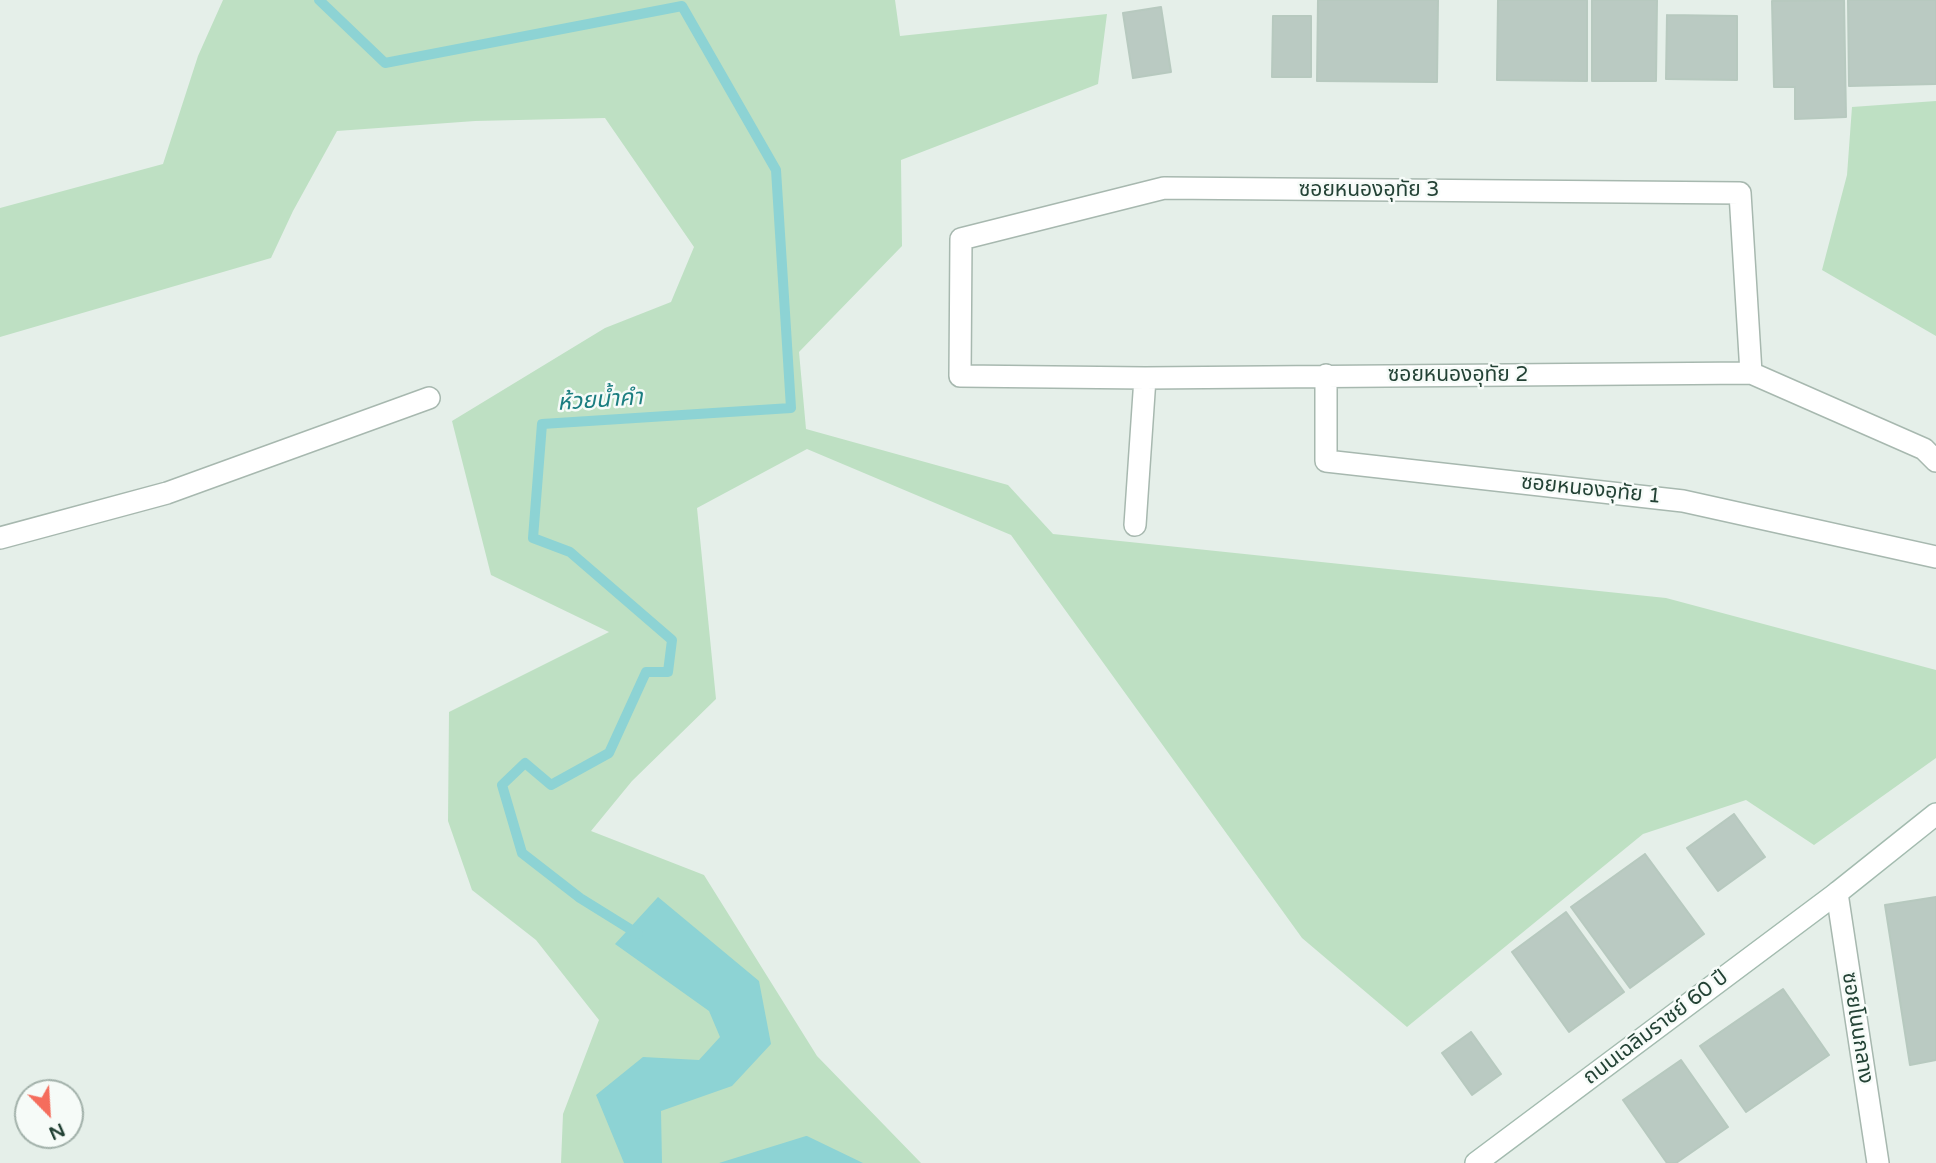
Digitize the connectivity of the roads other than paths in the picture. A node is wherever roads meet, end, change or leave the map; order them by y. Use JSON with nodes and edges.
{"nodes":[{"id":1,"x":1751,"y":373,"type":"junction"},
{"id":2,"x":1326,"y":375,"type":"junction"},
{"id":3,"x":960,"y":376,"type":"joint"},
{"id":4,"x":1145,"y":378,"type":"junction"},
{"id":5,"x":429,"y":398,"type":"dead end"},
{"id":6,"x":1936,"y":461,"type":"edge"},
{"id":7,"x":1135,"y":525,"type":"dead end"},
{"id":8,"x":0,"y":538,"type":"edge"},
{"id":9,"x":1936,"y":557,"type":"edge"},
{"id":10,"x":1936,"y":814,"type":"edge"},
{"id":11,"x":1837,"y":893,"type":"junction"},
{"id":12,"x":1476,"y":1163,"type":"edge"},
{"id":13,"x":1878,"y":1163,"type":"edge"}],
"edges":[{"from":1,"to":2,"type":"street","name":"ซอยหนองอุทัย 2"},
{"from":1,"to":3,"type":"street","name":"ซอยหนองอุทัย 3"},
{"from":1,"to":6,"type":"street","name":"ซอยหนองอุทัย 2"},
{"from":2,"to":4,"type":"street","name":"ซอยหนองอุทัย 2"},
{"from":2,"to":9,"type":"street","name":"ซอยหนองอุทัย 1"},
{"from":3,"to":4,"type":"street","name":"ซอยหนองอุทัย 2"},
{"from":4,"to":7,"type":"street"},
{"from":5,"to":8,"type":"street"},
{"from":10,"to":11,"type":"street","name":"ถนนเฉลิมราชย์ 60 ปี"},
{"from":11,"to":12,"type":"street","name":"ถนนเฉลิมราชย์ 60 ปี"},
{"from":11,"to":13,"type":"street","name":"ซอยโนนกลาง"}]}
